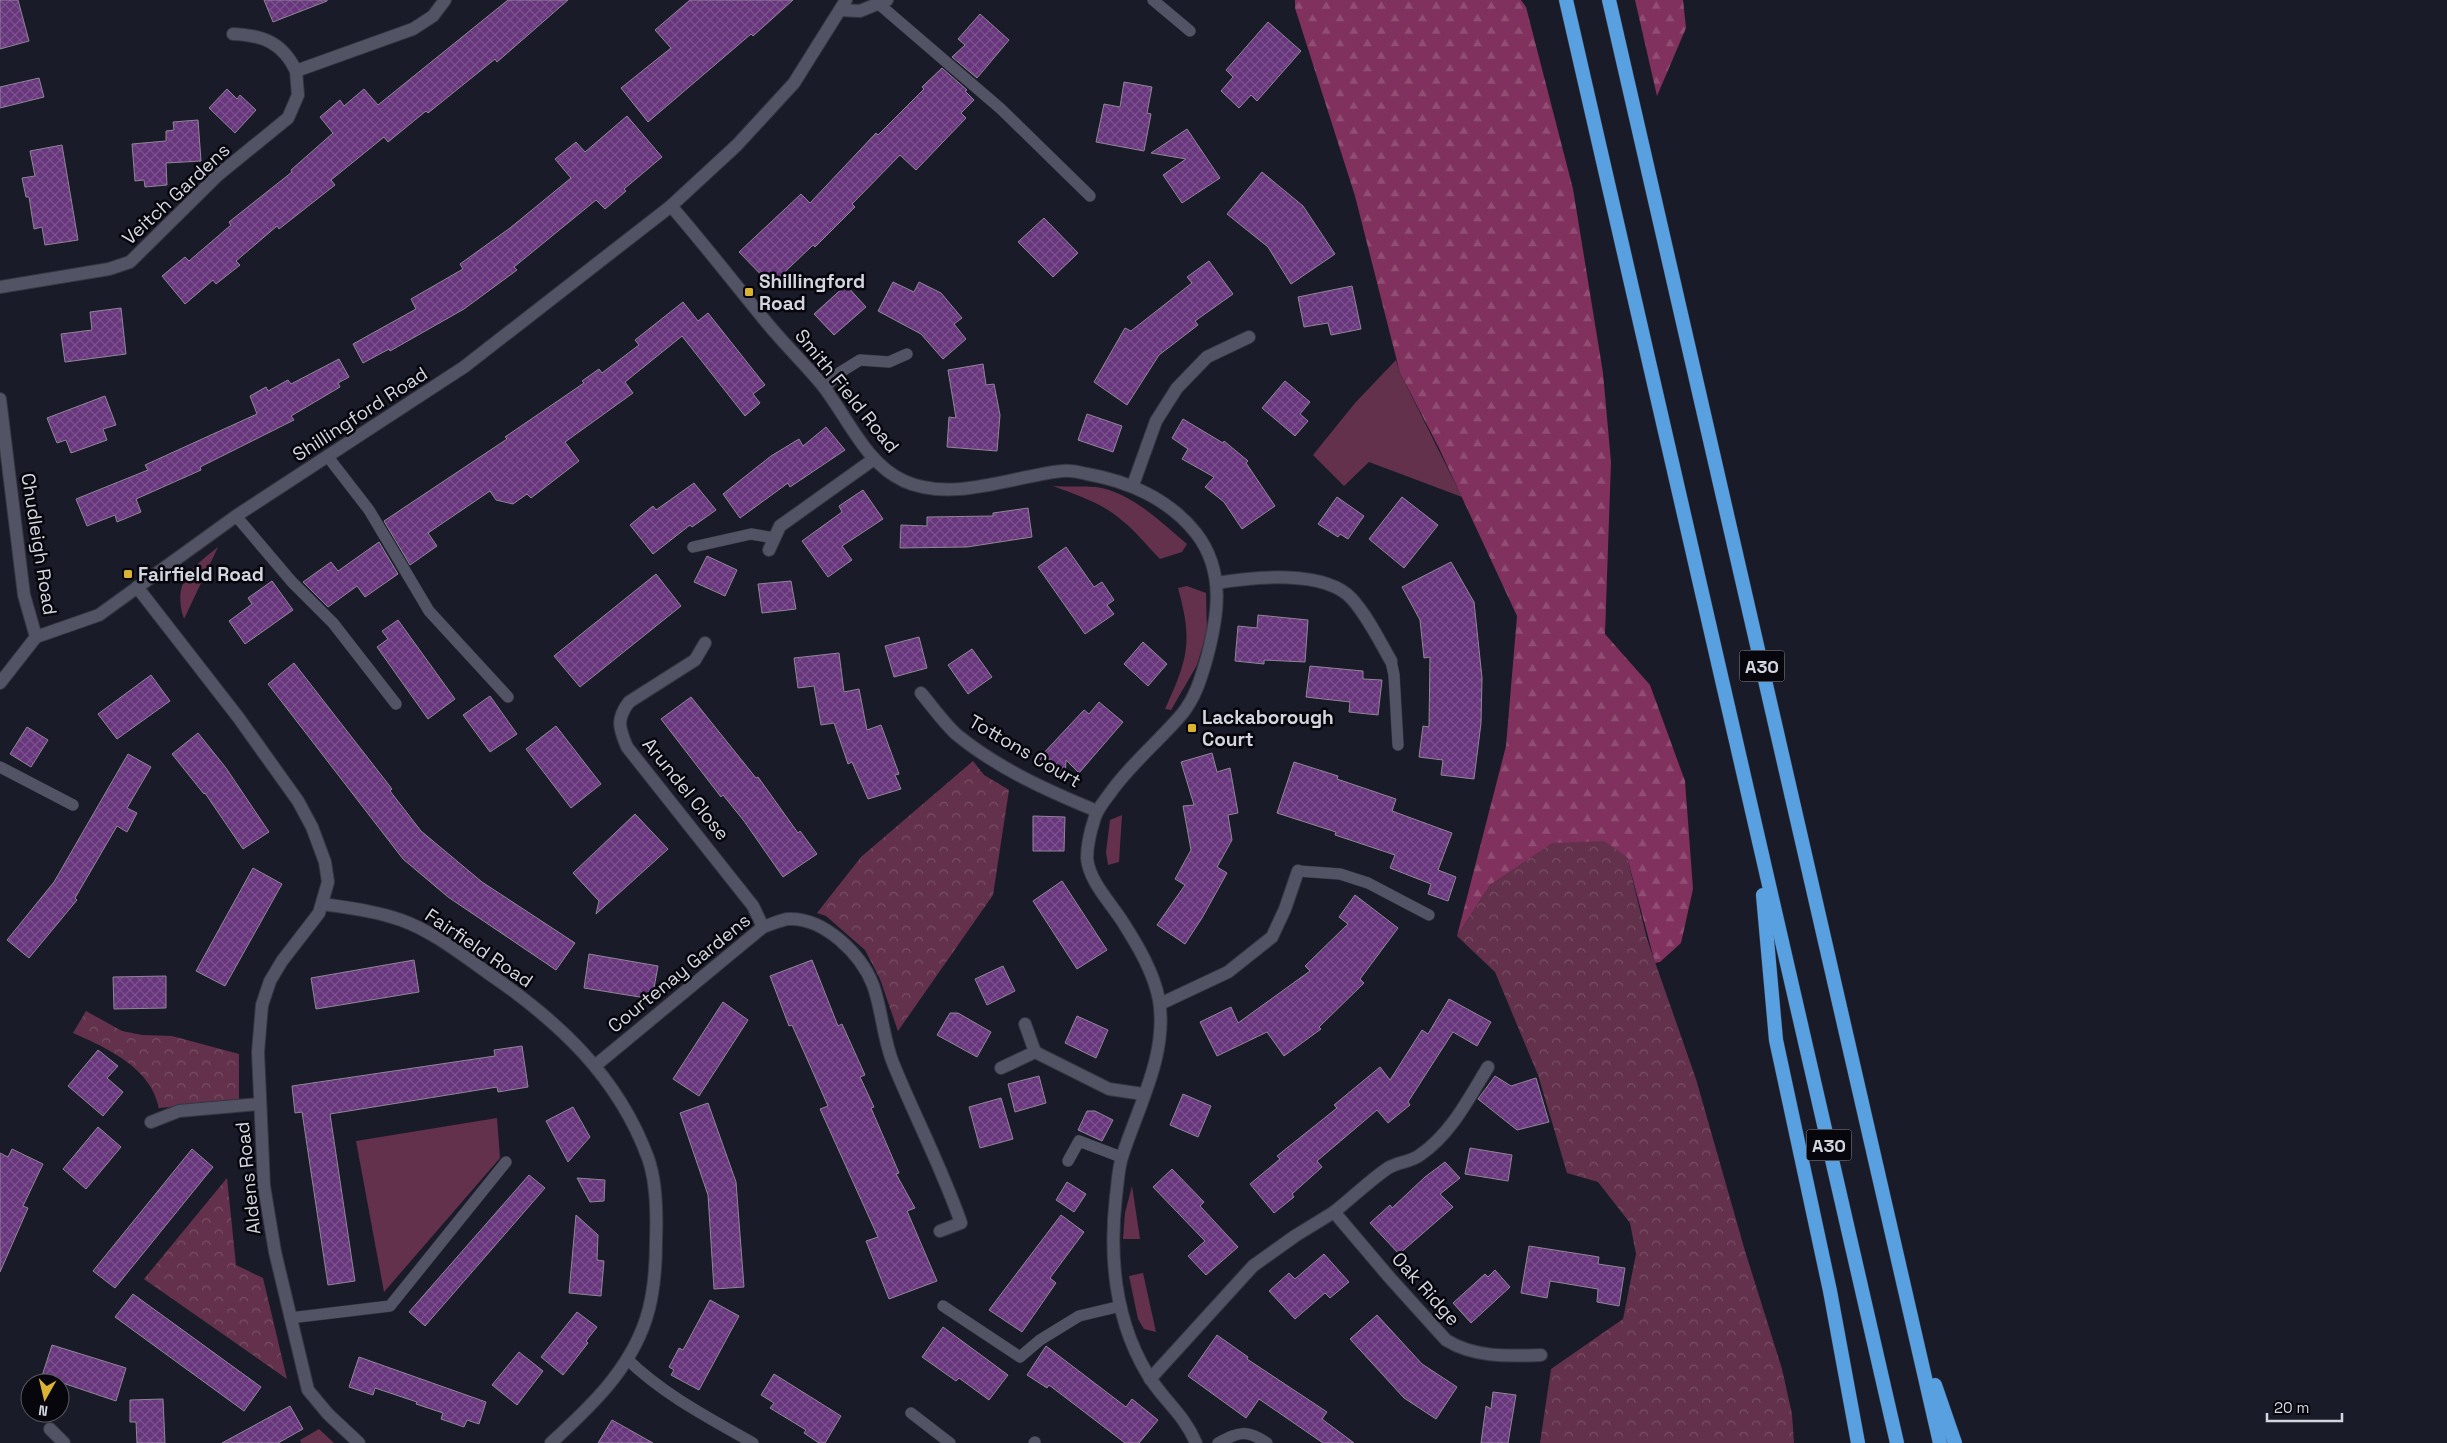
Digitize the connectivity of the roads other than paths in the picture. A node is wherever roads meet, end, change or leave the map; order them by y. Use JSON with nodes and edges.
{"nodes":[{"id":1,"x":445,"y":0,"type":"edge"},
{"id":2,"x":1153,"y":0,"type":"edge"},
{"id":3,"x":1566,"y":0,"type":"edge"},
{"id":4,"x":1609,"y":0,"type":"edge"},
{"id":5,"x":883,"y":2,"type":"edge"},
{"id":6,"x":843,"y":5,"type":"edge"},
{"id":7,"x":1190,"y":31,"type":"dead end"},
{"id":8,"x":234,"y":34,"type":"dead end"},
{"id":9,"x":296,"y":71,"type":"junction"},
{"id":10,"x":1090,"y":196,"type":"dead end"},
{"id":11,"x":671,"y":206,"type":"junction"},
{"id":12,"x":0,"y":287,"type":"edge"},
{"id":13,"x":1249,"y":337,"type":"dead end"},
{"id":14,"x":907,"y":354,"type":"dead end"},
{"id":15,"x":825,"y":388,"type":"junction"},
{"id":16,"x":0,"y":399,"type":"edge"},
{"id":17,"x":328,"y":457,"type":"junction"},
{"id":18,"x":874,"y":459,"type":"junction"},
{"id":19,"x":1133,"y":485,"type":"junction"},
{"id":20,"x":236,"y":516,"type":"junction"},
{"id":21,"x":774,"y":538,"type":"junction"},
{"id":22,"x":693,"y":547,"type":"dead end"},
{"id":23,"x":769,"y":550,"type":"dead end"},
{"id":24,"x":1216,"y":583,"type":"junction"},
{"id":25,"x":137,"y":587,"type":"junction"},
{"id":26,"x":36,"y":637,"type":"junction"},
{"id":27,"x":704,"y":643,"type":"dead end"},
{"id":28,"x":1391,"y":661,"type":"joint"},
{"id":29,"x":0,"y":683,"type":"edge"},
{"id":30,"x":921,"y":693,"type":"dead end"},
{"id":31,"x":508,"y":697,"type":"dead end"},
{"id":32,"x":396,"y":704,"type":"dead end"},
{"id":33,"x":1398,"y":745,"type":"dead end"},
{"id":34,"x":0,"y":767,"type":"edge"},
{"id":35,"x":73,"y":805,"type":"dead end"},
{"id":36,"x":1097,"y":811,"type":"junction"},
{"id":37,"x":1759,"y":847,"type":"junction"},
{"id":38,"x":1298,"y":871,"type":"joint"},
{"id":39,"x":323,"y":904,"type":"junction"},
{"id":40,"x":1429,"y":915,"type":"dead end"},
{"id":41,"x":762,"y":927,"type":"junction"},
{"id":42,"x":1160,"y":1004,"type":"junction"},
{"id":43,"x":1025,"y":1024,"type":"dead end"},
{"id":44,"x":1035,"y":1052,"type":"junction"},
{"id":45,"x":596,"y":1065,"type":"junction"},
{"id":46,"x":1488,"y":1067,"type":"dead end"},
{"id":47,"x":1001,"y":1068,"type":"dead end"},
{"id":48,"x":1143,"y":1094,"type":"junction"},
{"id":49,"x":260,"y":1104,"type":"junction"},
{"id":50,"x":151,"y":1122,"type":"dead end"},
{"id":51,"x":1121,"y":1157,"type":"junction"},
{"id":52,"x":1068,"y":1160,"type":"dead end"},
{"id":53,"x":506,"y":1162,"type":"dead end"},
{"id":54,"x":1334,"y":1212,"type":"junction"},
{"id":55,"x":940,"y":1231,"type":"dead end"},
{"id":56,"x":943,"y":1306,"type":"dead end"},
{"id":57,"x":1121,"y":1306,"type":"junction"},
{"id":58,"x":290,"y":1318,"type":"junction"},
{"id":59,"x":1916,"y":1332,"type":"junction"},
{"id":60,"x":1541,"y":1354,"type":"dead end"},
{"id":61,"x":627,"y":1359,"type":"junction"},
{"id":62,"x":1150,"y":1378,"type":"junction"},
{"id":63,"x":911,"y":1413,"type":"dead end"},
{"id":64,"x":50,"y":1429,"type":"dead end"},
{"id":65,"x":64,"y":1443,"type":"edge"},
{"id":66,"x":359,"y":1443,"type":"edge"},
{"id":67,"x":551,"y":1443,"type":"edge"},
{"id":68,"x":753,"y":1443,"type":"edge"},
{"id":69,"x":950,"y":1443,"type":"edge"},
{"id":70,"x":1196,"y":1443,"type":"edge"},
{"id":71,"x":1218,"y":1443,"type":"edge"},
{"id":72,"x":1267,"y":1443,"type":"edge"},
{"id":73,"x":1858,"y":1443,"type":"edge"},
{"id":74,"x":1897,"y":1443,"type":"edge"},
{"id":75,"x":1940,"y":1443,"type":"edge"},
{"id":76,"x":1955,"y":1443,"type":"edge"}],
"edges":[{"from":1,"to":9,"type":"street"},
{"from":2,"to":7,"type":"lane"},
{"from":3,"to":37,"type":"highway","number":"A30"},
{"from":4,"to":59,"type":"highway","number":"A30"},
{"from":5,"to":6,"type":"street","name":"Shillingford Road"},
{"from":5,"to":10,"type":"lane"},
{"from":6,"to":11,"type":"street","name":"Shillingford Road"},
{"from":8,"to":9,"type":"street"},
{"from":9,"to":12,"type":"street","name":"Veitch Gardens"},
{"from":11,"to":15,"type":"street","name":"Smith Field Road"},
{"from":11,"to":17,"type":"street","name":"Shillingford Road"},
{"from":13,"to":19,"type":"street"},
{"from":14,"to":15,"type":"lane"},
{"from":15,"to":18,"type":"street","name":"Smith Field Road"},
{"from":16,"to":26,"type":"street","name":"Chudleigh Road"},
{"from":17,"to":20,"type":"street","name":"Shillingford Road"},
{"from":17,"to":31,"type":"lane"},
{"from":18,"to":19,"type":"street","name":"Smith Field Road"},
{"from":18,"to":21,"type":"street"},
{"from":19,"to":24,"type":"street","name":"Smith Field Road"},
{"from":20,"to":25,"type":"street","name":"Shillingford Road"},
{"from":20,"to":32,"type":"lane"},
{"from":21,"to":22,"type":"lane"},
{"from":21,"to":23,"type":"street"},
{"from":24,"to":28,"type":"street"},
{"from":24,"to":36,"type":"street","name":"Smith Field Road"},
{"from":25,"to":26,"type":"street","name":"Shillingford Road"},
{"from":25,"to":39,"type":"street"},
{"from":26,"to":29,"type":"street","name":"Chudleigh Road"},
{"from":27,"to":41,"type":"street","name":"Arundel Close"},
{"from":28,"to":33,"type":"lane"},
{"from":30,"to":36,"type":"street","name":"Tottons Court"},
{"from":34,"to":35,"type":"lane"},
{"from":36,"to":42,"type":"street","name":"Smith Field Road"},
{"from":37,"to":73,"type":"highway"},
{"from":37,"to":74,"type":"highway","number":"A30"},
{"from":38,"to":40,"type":"lane"},
{"from":38,"to":42,"type":"street"},
{"from":39,"to":45,"type":"street","name":"Fairfield Road"},
{"from":39,"to":49,"type":"street","name":"Aldens Road"},
{"from":41,"to":45,"type":"street","name":"Courtenay Gardens"},
{"from":41,"to":55,"type":"street","name":"Courtenay Gardens"},
{"from":42,"to":48,"type":"street","name":"Smith Field Road"},
{"from":43,"to":44,"type":"street"},
{"from":44,"to":47,"type":"street"},
{"from":44,"to":48,"type":"street"},
{"from":45,"to":61,"type":"street","name":"Fairfield Road"},
{"from":46,"to":54,"type":"street"},
{"from":48,"to":51,"type":"street","name":"Smith Field Road"},
{"from":49,"to":50,"type":"street"},
{"from":49,"to":58,"type":"street","name":"Aldens Road"},
{"from":51,"to":52,"type":"lane"},
{"from":51,"to":57,"type":"street","name":"Smith Field Road"},
{"from":53,"to":58,"type":"lane"},
{"from":54,"to":60,"type":"street","name":"Oak Ridge"},
{"from":54,"to":62,"type":"street"},
{"from":56,"to":57,"type":"lane"},
{"from":57,"to":62,"type":"street","name":"Smith Field Road"},
{"from":58,"to":66,"type":"street","name":"Aldens Road"},
{"from":59,"to":75,"type":"highway","number":"A30"},
{"from":59,"to":76,"type":"highway"},
{"from":61,"to":67,"type":"street","name":"Fairfield Road"},
{"from":61,"to":68,"type":"lane"},
{"from":62,"to":70,"type":"street","name":"Smith Field Road"},
{"from":63,"to":69,"type":"lane"},
{"from":64,"to":65,"type":"street"},
{"from":71,"to":72,"type":"lane"}]}
